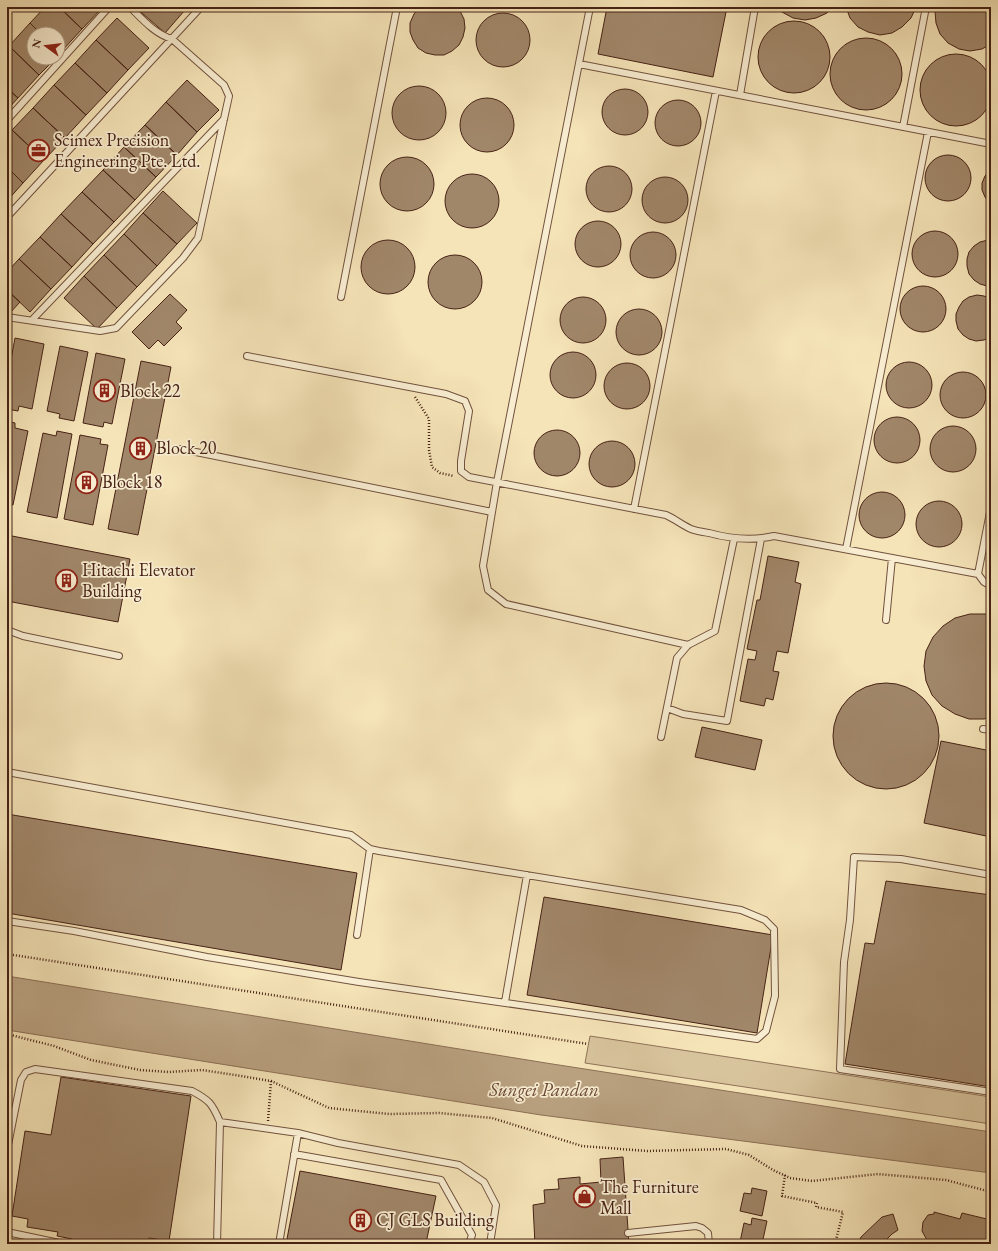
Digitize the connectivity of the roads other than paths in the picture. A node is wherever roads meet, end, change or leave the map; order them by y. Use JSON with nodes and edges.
{"nodes":[{"id":1,"x":109,"y":7,"type":"edge"},
{"id":2,"x":130,"y":7,"type":"edge"},
{"id":3,"x":201,"y":7,"type":"edge"},
{"id":4,"x":397,"y":7,"type":"edge"},
{"id":5,"x":590,"y":7,"type":"edge"},
{"id":6,"x":755,"y":7,"type":"edge"},
{"id":7,"x":926,"y":7,"type":"edge"},
{"id":8,"x":172,"y":39,"type":"junction"},
{"id":9,"x":579,"y":64,"type":"junction"},
{"id":10,"x":716,"y":90,"type":"junction"},
{"id":11,"x":740,"y":95,"type":"junction"},
{"id":12,"x":225,"y":118,"type":"junction"},
{"id":13,"x":7,"y":120,"type":"edge"},
{"id":14,"x":903,"y":127,"type":"junction"},
{"id":15,"x":928,"y":132,"type":"junction"},
{"id":16,"x":991,"y":144,"type":"edge"},
{"id":17,"x":7,"y":217,"type":"edge"},
{"id":18,"x":341,"y":296,"type":"dead end"},
{"id":19,"x":7,"y":317,"type":"edge"},
{"id":20,"x":32,"y":320,"type":"junction"},
{"id":21,"x":247,"y":356,"type":"dead end"},
{"id":22,"x":181,"y":449,"type":"dead end"},
{"id":23,"x":497,"y":482,"type":"junction"},
{"id":24,"x":991,"y":507,"type":"edge"},
{"id":25,"x":634,"y":509,"type":"junction"},
{"id":26,"x":492,"y":512,"type":"junction"},
{"id":27,"x":734,"y":539,"type":"junction"},
{"id":28,"x":761,"y":539,"type":"junction"},
{"id":29,"x":846,"y":549,"type":"junction"},
{"id":30,"x":892,"y":558,"type":"junction"},
{"id":31,"x":978,"y":574,"type":"junction"},
{"id":32,"x":991,"y":586,"type":"edge"},
{"id":33,"x":886,"y":620,"type":"dead end"},
{"id":34,"x":7,"y":630,"type":"edge"},
{"id":35,"x":688,"y":646,"type":"junction"},
{"id":36,"x":119,"y":656,"type":"dead end"},
{"id":37,"x":667,"y":708,"type":"junction"},
{"id":38,"x":983,"y":729,"type":"dead end"},
{"id":39,"x":991,"y":730,"type":"edge"},
{"id":40,"x":661,"y":737,"type":"dead end"},
{"id":41,"x":7,"y":772,"type":"edge"},
{"id":42,"x":370,"y":849,"type":"junction"},
{"id":43,"x":527,"y":875,"type":"junction"},
{"id":44,"x":991,"y":875,"type":"edge"},
{"id":45,"x":7,"y":921,"type":"edge"},
{"id":46,"x":357,"y":935,"type":"dead end"},
{"id":47,"x":505,"y":1002,"type":"junction"},
{"id":48,"x":991,"y":1092,"type":"edge"},
{"id":49,"x":220,"y":1122,"type":"junction"},
{"id":50,"x":298,"y":1133,"type":"junction"},
{"id":51,"x":7,"y":1150,"type":"edge"},
{"id":52,"x":294,"y":1154,"type":"junction"},
{"id":53,"x":7,"y":1232,"type":"edge"},
{"id":54,"x":628,"y":1233,"type":"dead end"},
{"id":55,"x":64,"y":1244,"type":"edge"},
{"id":56,"x":217,"y":1244,"type":"edge"},
{"id":57,"x":279,"y":1244,"type":"edge"},
{"id":58,"x":469,"y":1244,"type":"edge"},
{"id":59,"x":490,"y":1244,"type":"edge"},
{"id":60,"x":709,"y":1244,"type":"edge"}],
"edges":[{"from":1,"to":13,"type":"lane"},
{"from":2,"to":8,"type":"lane"},
{"from":3,"to":8,"type":"lane"},
{"from":4,"to":18,"type":"lane"},
{"from":5,"to":9,"type":"lane"},
{"from":6,"to":11,"type":"lane"},
{"from":7,"to":14,"type":"lane"},
{"from":8,"to":12,"type":"lane"},
{"from":8,"to":17,"type":"lane"},
{"from":9,"to":10,"type":"lane"},
{"from":9,"to":23,"type":"lane"},
{"from":10,"to":11,"type":"lane"},
{"from":10,"to":25,"type":"lane"},
{"from":11,"to":14,"type":"lane"},
{"from":12,"to":20,"type":"lane"},
{"from":12,"to":20,"type":"lane"},
{"from":14,"to":15,"type":"lane"},
{"from":15,"to":16,"type":"lane"},
{"from":15,"to":29,"type":"lane"},
{"from":19,"to":20,"type":"lane"},
{"from":21,"to":23,"type":"lane"},
{"from":22,"to":26,"type":"lane"},
{"from":23,"to":25,"type":"lane"},
{"from":23,"to":26,"type":"lane"},
{"from":24,"to":31,"type":"lane"},
{"from":25,"to":27,"type":"lane"},
{"from":26,"to":35,"type":"lane"},
{"from":27,"to":28,"type":"lane"},
{"from":27,"to":35,"type":"lane"},
{"from":28,"to":29,"type":"lane"},
{"from":28,"to":37,"type":"lane"},
{"from":29,"to":30,"type":"lane"},
{"from":30,"to":31,"type":"lane"},
{"from":30,"to":33,"type":"lane"},
{"from":31,"to":32,"type":"lane"},
{"from":34,"to":36,"type":"lane"},
{"from":35,"to":37,"type":"lane"},
{"from":37,"to":40,"type":"lane"},
{"from":38,"to":39,"type":"lane"},
{"from":41,"to":42,"type":"lane"},
{"from":42,"to":43,"type":"lane"},
{"from":42,"to":46,"type":"lane"},
{"from":43,"to":47,"type":"lane"},
{"from":43,"to":47,"type":"lane"},
{"from":44,"to":48,"type":"lane"},
{"from":45,"to":47,"type":"lane"},
{"from":49,"to":50,"type":"lane"},
{"from":49,"to":51,"type":"lane"},
{"from":49,"to":56,"type":"lane"},
{"from":50,"to":52,"type":"lane"},
{"from":50,"to":59,"type":"lane"},
{"from":52,"to":57,"type":"lane"},
{"from":52,"to":58,"type":"lane"},
{"from":53,"to":55,"type":"lane"},
{"from":54,"to":60,"type":"lane"}]}
